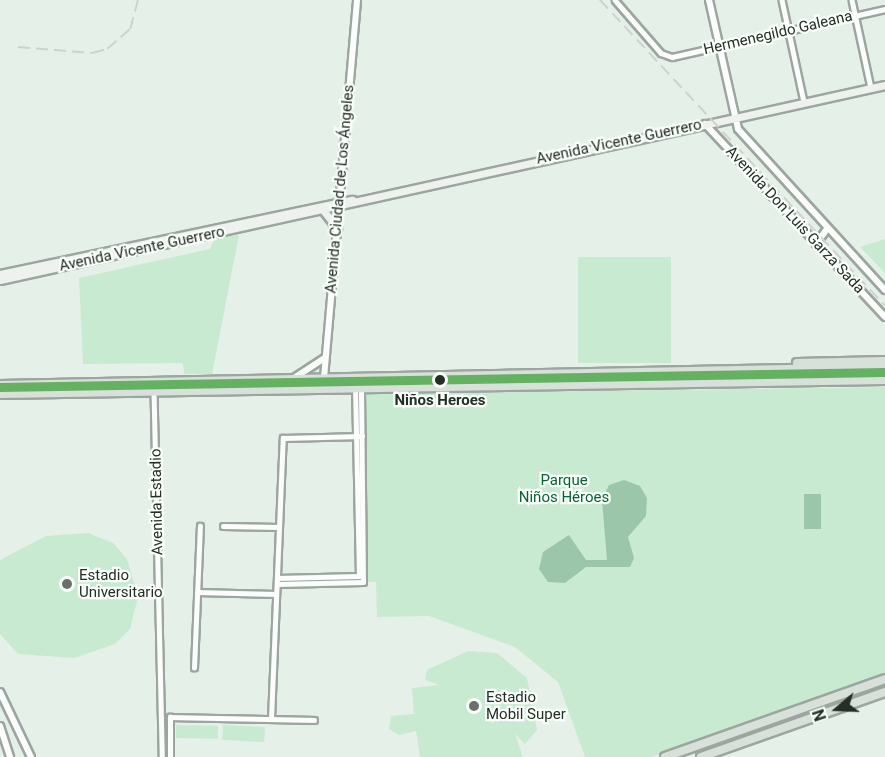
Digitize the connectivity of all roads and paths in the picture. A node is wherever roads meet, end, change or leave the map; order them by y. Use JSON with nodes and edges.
{"nodes":[{"id":1,"x":357,"y":0,"type":"edge"},
{"id":2,"x":615,"y":0,"type":"edge"},
{"id":3,"x":709,"y":0,"type":"edge"},
{"id":4,"x":782,"y":0,"type":"edge"},
{"id":5,"x":852,"y":0,"type":"edge"},
{"id":6,"x":885,"y":9,"type":"edge"},
{"id":7,"x":856,"y":16,"type":"junction"},
{"id":8,"x":789,"y":31,"type":"junction"},
{"id":9,"x":718,"y":47,"type":"junction"},
{"id":10,"x":885,"y":85,"type":"edge"},
{"id":11,"x":871,"y":88,"type":"junction"},
{"id":12,"x":804,"y":102,"type":"junction"},
{"id":13,"x":733,"y":117,"type":"junction"},
{"id":14,"x":705,"y":124,"type":"junction"},
{"id":15,"x":339,"y":202,"type":"junction"},
{"id":16,"x":322,"y":210,"type":"junction"},
{"id":17,"x":337,"y":228,"type":"junction"},
{"id":18,"x":827,"y":229,"type":"junction"},
{"id":19,"x":816,"y":244,"type":"junction"},
{"id":20,"x":0,"y":274,"type":"edge"},
{"id":21,"x":0,"y":280,"type":"edge"},
{"id":22,"x":885,"y":290,"type":"edge"},
{"id":23,"x":885,"y":317,"type":"edge"},
{"id":24,"x":326,"y":357,"type":"junction"},
{"id":25,"x":885,"y":361,"type":"edge"},
{"id":26,"x":885,"y":367,"type":"edge"},
{"id":27,"x":737,"y":368,"type":"junction"},
{"id":28,"x":505,"y":374,"type":"junction"},
{"id":29,"x":313,"y":378,"type":"junction"},
{"id":30,"x":324,"y":378,"type":"junction"},
{"id":31,"x":293,"y":379,"type":"junction"},
{"id":32,"x":714,"y":382,"type":"junction"},
{"id":33,"x":885,"y":382,"type":"edge"},
{"id":34,"x":116,"y":383,"type":"junction"},
{"id":35,"x":0,"y":385,"type":"edge"},
{"id":36,"x":524,"y":385,"type":"junction"},
{"id":37,"x":341,"y":388,"type":"junction"},
{"id":38,"x":358,"y":388,"type":"junction"},
{"id":39,"x":154,"y":391,"type":"junction"},
{"id":40,"x":81,"y":392,"type":"junction"},
{"id":41,"x":0,"y":394,"type":"edge"},
{"id":42,"x":360,"y":436,"type":"junction"},
{"id":43,"x":200,"y":526,"type":"dead end"},
{"id":44,"x":223,"y":526,"type":"dead end"},
{"id":45,"x":279,"y":527,"type":"junction"},
{"id":46,"x":277,"y":581,"type":"junction"},
{"id":47,"x":197,"y":592,"type":"junction"},
{"id":48,"x":276,"y":594,"type":"junction"},
{"id":49,"x":194,"y":668,"type":"dead end"},
{"id":50,"x":885,"y":680,"type":"edge"},
{"id":51,"x":0,"y":692,"type":"edge"},
{"id":52,"x":885,"y":692,"type":"edge"},
{"id":53,"x":271,"y":719,"type":"junction"},
{"id":54,"x":314,"y":720,"type":"dead end"},
{"id":55,"x":0,"y":726,"type":"edge"},
{"id":56,"x":10,"y":757,"type":"edge"},
{"id":57,"x":31,"y":757,"type":"edge"},
{"id":58,"x":162,"y":757,"type":"edge"},
{"id":59,"x":170,"y":757,"type":"edge"},
{"id":60,"x":664,"y":757,"type":"edge"},
{"id":61,"x":701,"y":757,"type":"edge"}],
"edges":[{"from":1,"to":15,"type":"street","name":"Avenida Ciudad de Los Ángeles"},
{"from":2,"to":9,"type":"street","name":"Hermenegildo Galeana"},
{"from":3,"to":9,"type":"street","name":"Avenida Don Luis Garza Sada"},
{"from":4,"to":8,"type":"street"},
{"from":5,"to":7,"type":"street"},
{"from":6,"to":7,"type":"street","name":"Hermenegildo Galeana"},
{"from":7,"to":8,"type":"street","name":"Hermenegildo Galeana"},
{"from":7,"to":11,"type":"street"},
{"from":8,"to":9,"type":"street","name":"Hermenegildo Galeana"},
{"from":8,"to":12,"type":"street"},
{"from":9,"to":13,"type":"street","name":"Avenida Don Luis Garza Sada"},
{"from":10,"to":11,"type":"main road","name":"Avenida Vicente Guerrero"},
{"from":11,"to":12,"type":"main road","name":"Avenida Vicente Guerrero"},
{"from":12,"to":13,"type":"main road","name":"Avenida Vicente Guerrero"},
{"from":13,"to":14,"type":"main road","name":"Avenida Vicente Guerrero"},
{"from":13,"to":18,"type":"street","name":"Avenida Don Luis Garza Sada"},
{"from":14,"to":15,"type":"main road","name":"Avenida Vicente Guerrero"},
{"from":14,"to":19,"type":"street","name":"Avenida Don Luis Garza Sada"},
{"from":15,"to":16,"type":"main road","name":"Avenida Vicente Guerrero"},
{"from":15,"to":17,"type":"street","name":"Avenida Ciudad de Los Ángeles"},
{"from":15,"to":20,"type":"main road","name":"Avenida Vicente Guerrero"},
{"from":16,"to":17,"type":"main road"},
{"from":16,"to":21,"type":"main road","name":"Avenida Vicente Guerrero"},
{"from":17,"to":24,"type":"street","name":"Avenida Ciudad de Los Ángeles"},
{"from":18,"to":19,"type":"street"},
{"from":18,"to":22,"type":"street","name":"Avenida Don Luis Garza Sada"},
{"from":19,"to":23,"type":"street","name":"Avenida Don Luis Garza Sada"},
{"from":24,"to":30,"type":"street","name":"Avenida Ciudad de Los Ángeles"},
{"from":24,"to":31,"type":"street"},
{"from":25,"to":27,"type":"highway"},
{"from":26,"to":27,"type":"highway"},
{"from":27,"to":28,"type":"highway"},
{"from":28,"to":30,"type":"highway"},
{"from":28,"to":36,"type":"highway"},
{"from":29,"to":30,"type":"highway"},
{"from":29,"to":31,"type":"highway"},
{"from":29,"to":37,"type":"highway"},
{"from":31,"to":34,"type":"highway"},
{"from":32,"to":33,"type":"highway"},
{"from":32,"to":33,"type":"highway"},
{"from":32,"to":36,"type":"highway"},
{"from":34,"to":35,"type":"highway"},
{"from":34,"to":40,"type":"highway"},
{"from":36,"to":38,"type":"highway"},
{"from":37,"to":38,"type":"highway"},
{"from":37,"to":39,"type":"highway"},
{"from":38,"to":42,"type":"street"},
{"from":39,"to":40,"type":"highway"},
{"from":39,"to":58,"type":"street","name":"Avenida Estadio"},
{"from":40,"to":41,"type":"highway"},
{"from":42,"to":45,"type":"street"},
{"from":42,"to":46,"type":"street"},
{"from":43,"to":47,"type":"street"},
{"from":44,"to":45,"type":"street"},
{"from":45,"to":46,"type":"street"},
{"from":46,"to":48,"type":"street"},
{"from":47,"to":48,"type":"street"},
{"from":47,"to":49,"type":"street"},
{"from":48,"to":53,"type":"street"},
{"from":50,"to":60,"type":"highway"},
{"from":51,"to":57,"type":"street"},
{"from":52,"to":61,"type":"highway"},
{"from":53,"to":54,"type":"street"},
{"from":53,"to":59,"type":"street"},
{"from":55,"to":56,"type":"street"}]}
